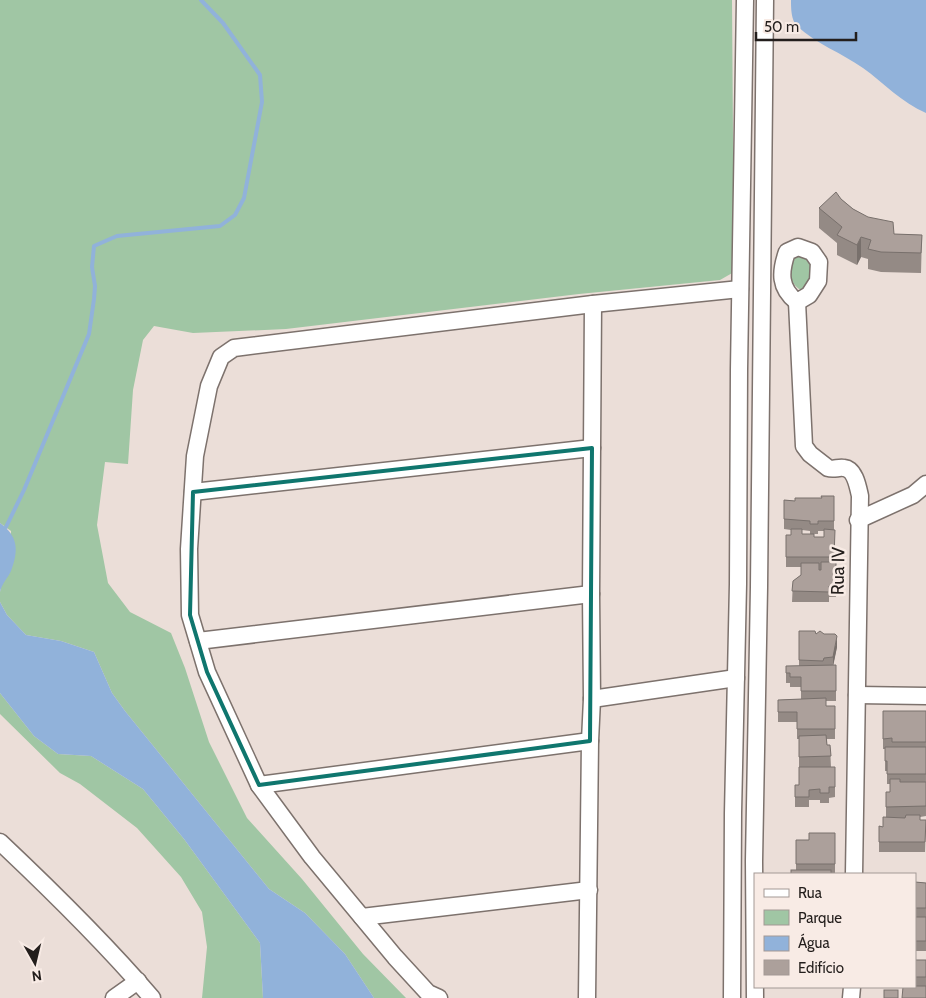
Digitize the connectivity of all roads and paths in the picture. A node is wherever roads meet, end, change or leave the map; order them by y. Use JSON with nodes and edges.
{"nodes":[{"id":1,"x":745,"y":0,"type":"edge"},
{"id":2,"x":765,"y":0,"type":"edge"},
{"id":3,"x":762,"y":245,"type":"junction"},
{"id":4,"x":741,"y":246,"type":"junction"},
{"id":5,"x":740,"y":297,"type":"junction"},
{"id":6,"x":797,"y":302,"type":"dead end"},
{"id":7,"x":593,"y":304,"type":"junction"},
{"id":8,"x":761,"y":305,"type":"junction"},
{"id":9,"x":592,"y":448,"type":"junction"},
{"id":10,"x":926,"y":484,"type":"edge"},
{"id":11,"x":193,"y":492,"type":"junction"},
{"id":12,"x":858,"y":520,"type":"junction"},
{"id":13,"x":591,"y":594,"type":"junction"},
{"id":14,"x":198,"y":641,"type":"junction"},
{"id":15,"x":736,"y":678,"type":"junction"},
{"id":16,"x":857,"y":695,"type":"junction"},
{"id":17,"x":926,"y":696,"type":"edge"},
{"id":18,"x":592,"y":699,"type":"junction"},
{"id":19,"x":590,"y":741,"type":"junction"},
{"id":20,"x":259,"y":785,"type":"junction"},
{"id":21,"x":0,"y":842,"type":"edge"},
{"id":22,"x":754,"y":873,"type":"edge"},
{"id":23,"x":854,"y":873,"type":"edge"},
{"id":24,"x":589,"y":890,"type":"junction"},
{"id":25,"x":362,"y":917,"type":"junction"},
{"id":26,"x":138,"y":981,"type":"junction"},
{"id":27,"x":114,"y":998,"type":"edge"},
{"id":28,"x":152,"y":998,"type":"edge"},
{"id":29,"x":439,"y":998,"type":"edge"},
{"id":30,"x":587,"y":998,"type":"edge"},
{"id":31,"x":732,"y":998,"type":"edge"}],
"edges":[{"from":1,"to":4,"type":"street"},
{"from":2,"to":3,"type":"street"},
{"from":3,"to":4,"type":"street"},
{"from":3,"to":8,"type":"street"},
{"from":4,"to":5,"type":"street"},
{"from":5,"to":7,"type":"street"},
{"from":5,"to":8,"type":"street"},
{"from":5,"to":15,"type":"street"},
{"from":6,"to":12,"type":"street","name":"Rua IV"},
{"from":7,"to":9,"type":"street"},
{"from":7,"to":11,"type":"street"},
{"from":8,"to":22,"type":"street"},
{"from":9,"to":11,"type":"street"},
{"from":9,"to":13,"type":"street"},
{"from":10,"to":12,"type":"street"},
{"from":11,"to":14,"type":"street"},
{"from":12,"to":16,"type":"street","name":"Rua IV"},
{"from":13,"to":14,"type":"street"},
{"from":13,"to":18,"type":"street"},
{"from":14,"to":20,"type":"street"},
{"from":15,"to":18,"type":"street"},
{"from":15,"to":31,"type":"street"},
{"from":16,"to":17,"type":"street"},
{"from":16,"to":23,"type":"street","name":"Rua IV"},
{"from":18,"to":19,"type":"street"},
{"from":19,"to":20,"type":"street"},
{"from":19,"to":24,"type":"street"},
{"from":20,"to":25,"type":"street"},
{"from":21,"to":26,"type":"street"},
{"from":24,"to":25,"type":"street"},
{"from":24,"to":30,"type":"street"},
{"from":25,"to":29,"type":"street"},
{"from":26,"to":27,"type":"street"},
{"from":26,"to":28,"type":"street"}]}
